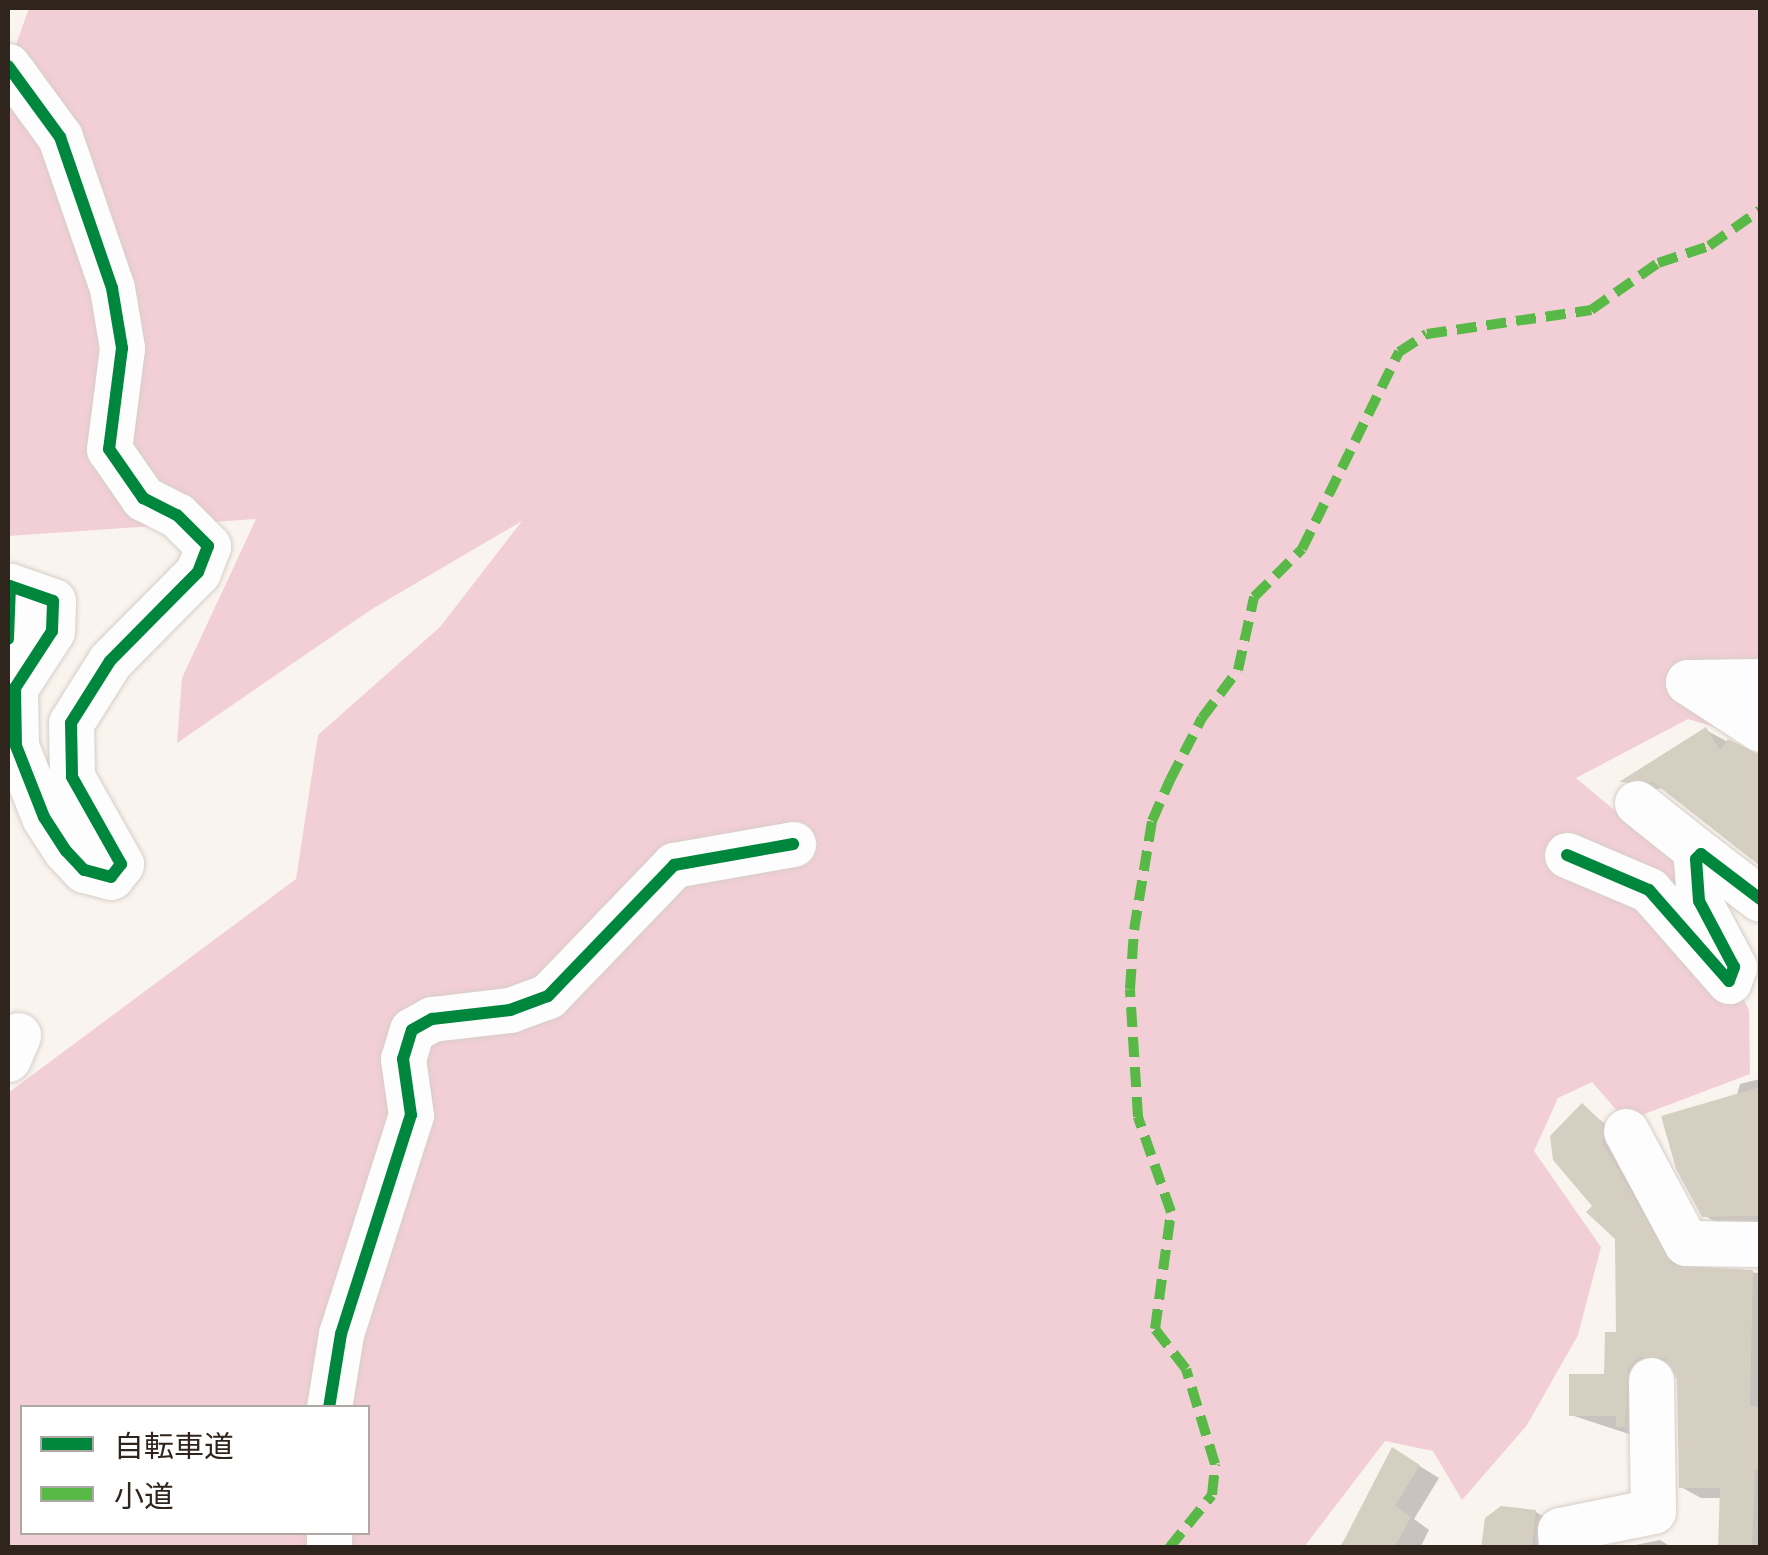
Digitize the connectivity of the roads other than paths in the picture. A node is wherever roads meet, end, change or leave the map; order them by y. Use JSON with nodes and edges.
{"nodes":[{"id":1,"x":8,"y":66,"type":"edge"},
{"id":2,"x":9,"y":584,"type":"edge"},
{"id":3,"x":8,"y":639,"type":"edge"},
{"id":4,"x":1760,"y":682,"type":"edge"},
{"id":5,"x":1760,"y":729,"type":"edge"},
{"id":6,"x":1637,"y":804,"type":"dead end"},
{"id":7,"x":792,"y":844,"type":"dead end"},
{"id":8,"x":1701,"y":854,"type":"junction"},
{"id":9,"x":1567,"y":855,"type":"dead end"},
{"id":10,"x":1760,"y":899,"type":"edge"},
{"id":11,"x":1626,"y":1131,"type":"dead end"},
{"id":12,"x":1760,"y":1244,"type":"edge"},
{"id":13,"x":1651,"y":1380,"type":"dead end"},
{"id":14,"x":330,"y":1405,"type":"edge"},
{"id":15,"x":1561,"y":1548,"type":"edge"}],
"edges":[{"from":1,"to":2,"type":"street"},
{"from":2,"to":3,"type":"street"},
{"from":4,"to":5,"type":"street"},
{"from":6,"to":8,"type":"street"},
{"from":7,"to":14,"type":"street"},
{"from":8,"to":9,"type":"street"},
{"from":8,"to":10,"type":"street"},
{"from":11,"to":12,"type":"street"},
{"from":13,"to":15,"type":"street"}]}
